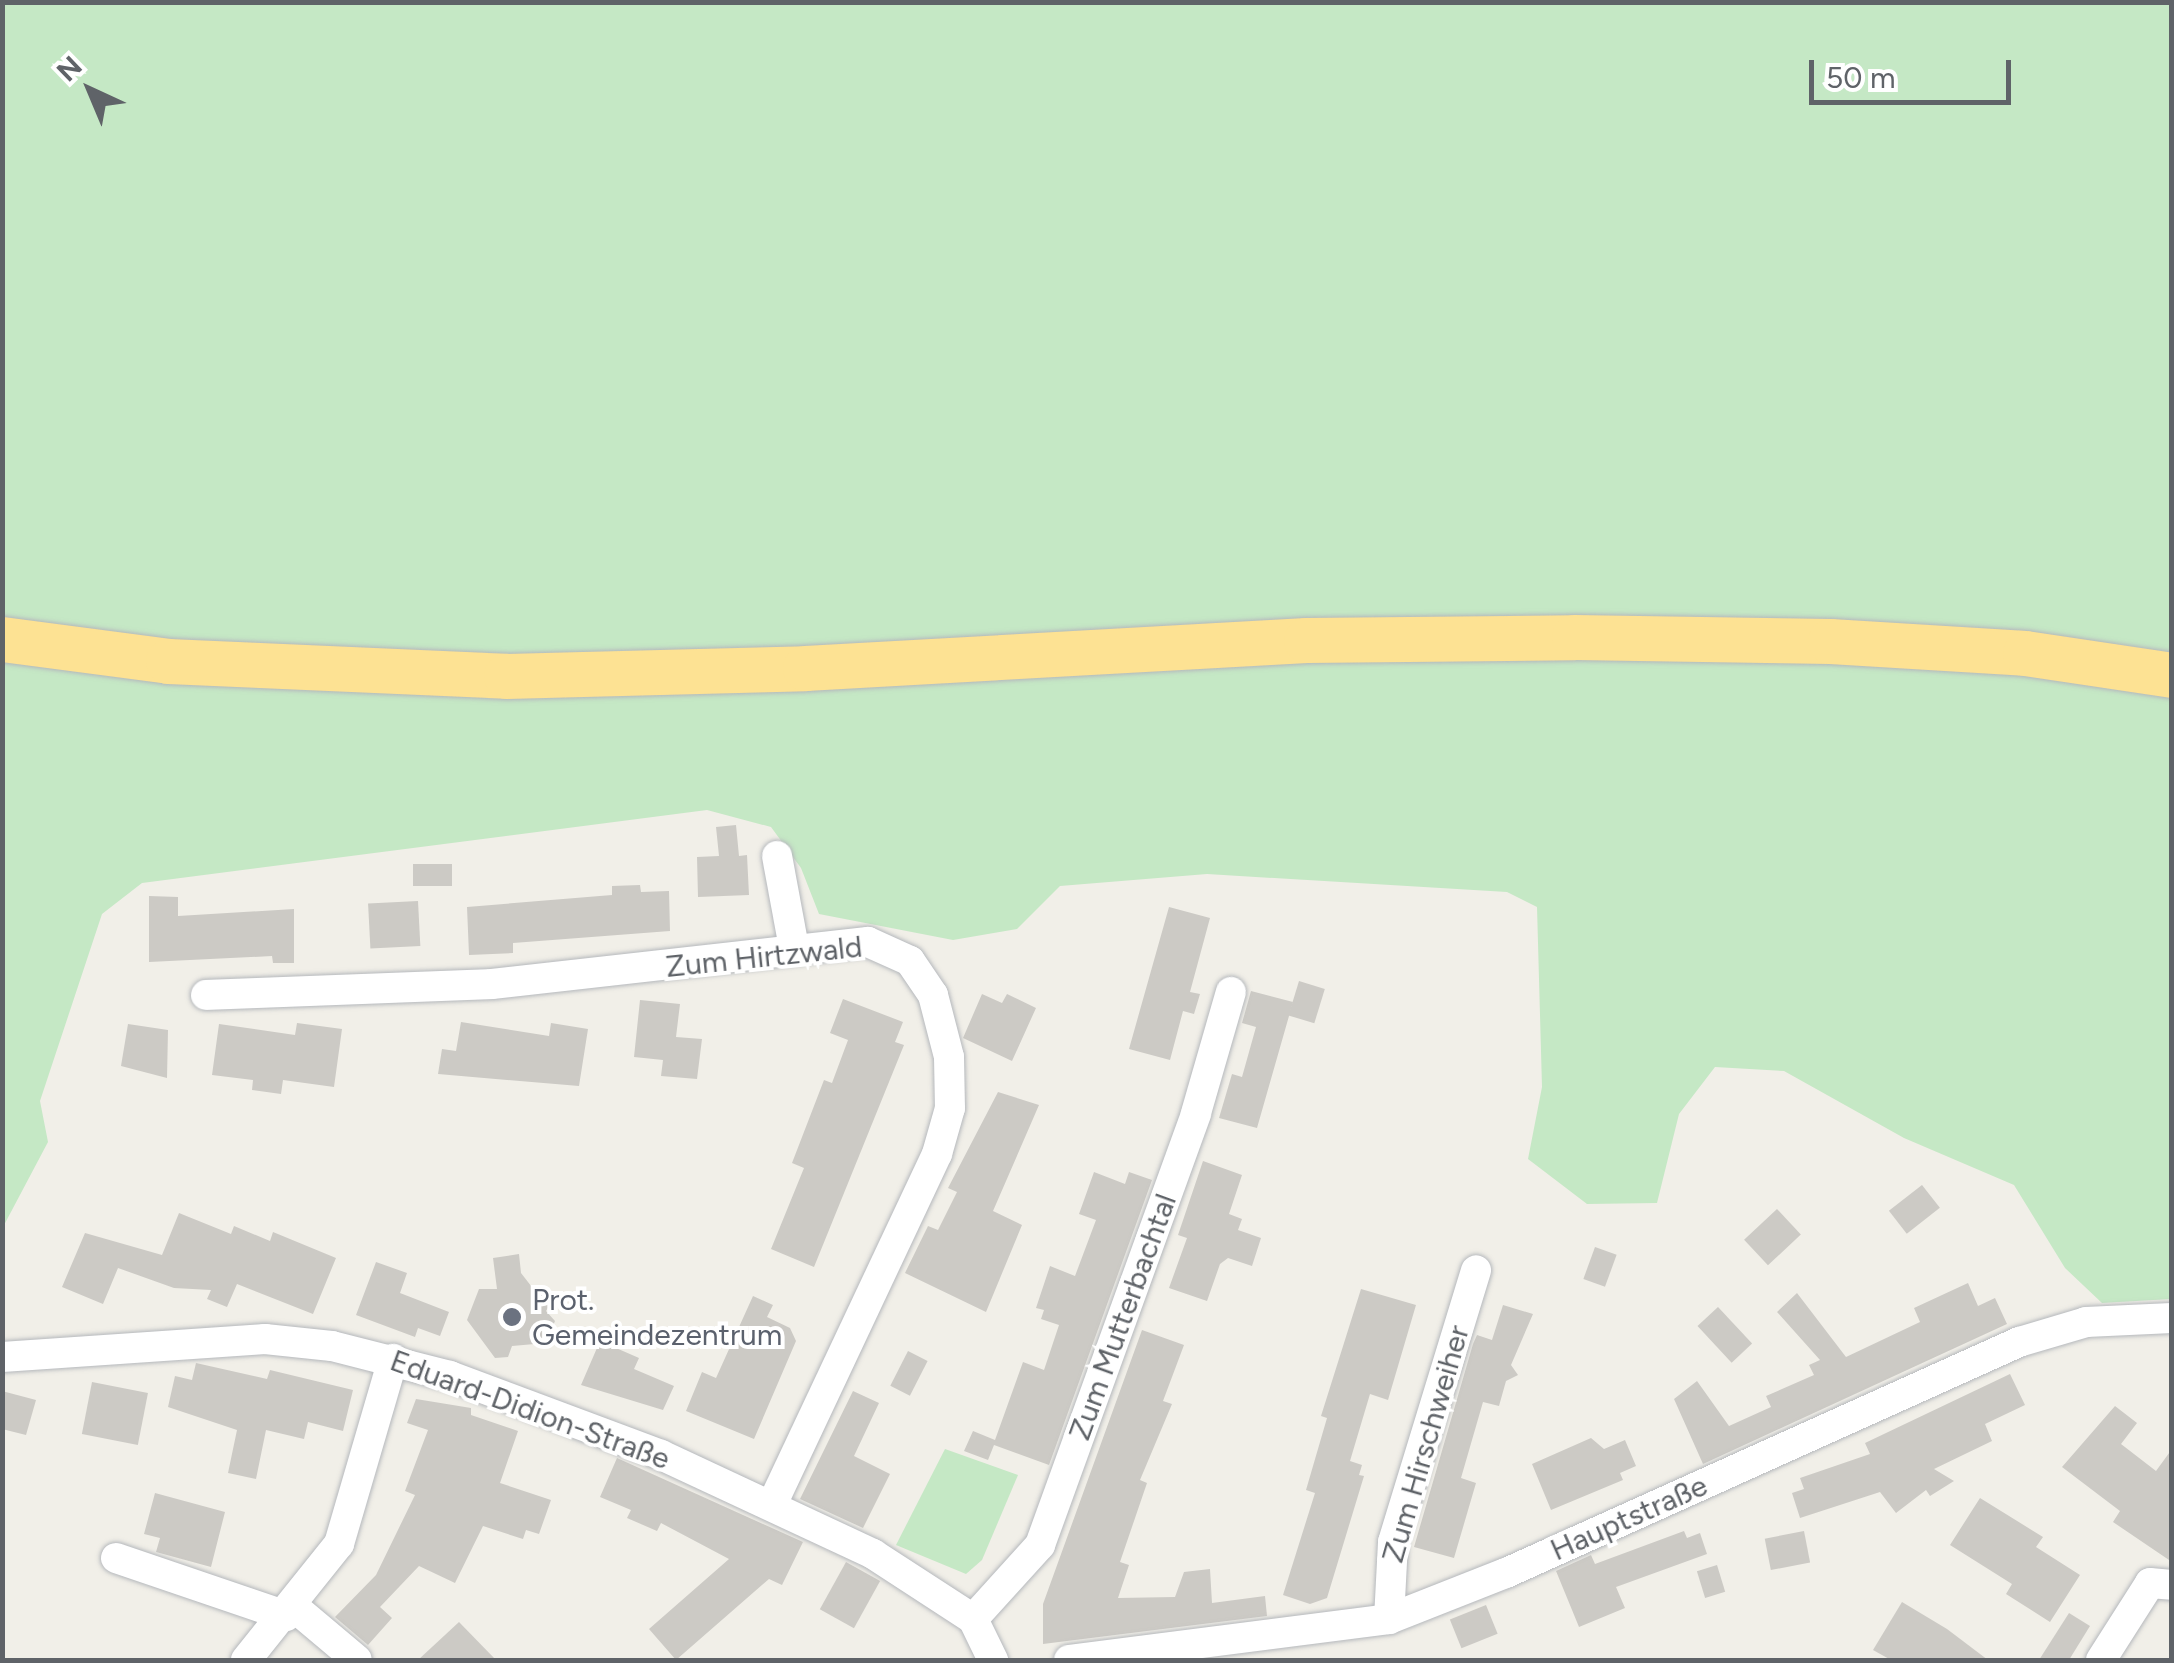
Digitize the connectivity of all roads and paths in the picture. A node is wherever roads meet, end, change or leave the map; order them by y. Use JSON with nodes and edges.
{"nodes":[{"id":1,"x":2,"y":639,"type":"edge"},
{"id":2,"x":2172,"y":675,"type":"edge"},
{"id":3,"x":777,"y":856,"type":"dead end"},
{"id":4,"x":794,"y":948,"type":"junction"},
{"id":5,"x":1231,"y":992,"type":"dead end"},
{"id":6,"x":206,"y":995,"type":"dead end"},
{"id":7,"x":1476,"y":1270,"type":"dead end"},
{"id":8,"x":2172,"y":1318,"type":"edge"},
{"id":9,"x":2,"y":1358,"type":"edge"},
{"id":10,"x":393,"y":1358,"type":"junction"},
{"id":11,"x":773,"y":1502,"type":"junction"},
{"id":12,"x":116,"y":1558,"type":"dead end"},
{"id":13,"x":2161,"y":1584,"type":"edge"},
{"id":14,"x":290,"y":1611,"type":"junction"},
{"id":15,"x":973,"y":1619,"type":"junction"},
{"id":16,"x":1389,"y":1619,"type":"junction"},
{"id":17,"x":1268,"y":1650,"type":"edge"},
{"id":18,"x":246,"y":1660,"type":"edge"},
{"id":19,"x":356,"y":1660,"type":"edge"},
{"id":20,"x":994,"y":1660,"type":"edge"},
{"id":21,"x":1068,"y":1660,"type":"edge"},
{"id":22,"x":2101,"y":1660,"type":"edge"}],
"edges":[{"from":1,"to":2,"type":"highway"},
{"from":3,"to":4,"type":"street"},
{"from":4,"to":6,"type":"street","name":"Zum Hirtzwald"},
{"from":4,"to":11,"type":"street","name":"Zum Hirtzwald"},
{"from":5,"to":15,"type":"street","name":"Zum Mutterbachtal"},
{"from":7,"to":16,"type":"street","name":"Zum Hirschweiher"},
{"from":8,"to":16,"type":"street","name":"Hauptstraße"},
{"from":9,"to":10,"type":"street","name":"Eduard-Didion-Straße"},
{"from":10,"to":11,"type":"street","name":"Eduard-Didion-Straße"},
{"from":10,"to":14,"type":"street"},
{"from":11,"to":15,"type":"street","name":"Eduard-Didion-Straße"},
{"from":12,"to":14,"type":"street"},
{"from":13,"to":22,"type":"street"},
{"from":14,"to":18,"type":"street"},
{"from":14,"to":19,"type":"street"},
{"from":15,"to":20,"type":"street","name":"Eduard-Didion-Straße"},
{"from":16,"to":17,"type":"street","name":"Hauptstraße"},
{"from":17,"to":21,"type":"street","name":"Hauptstraße"}]}
